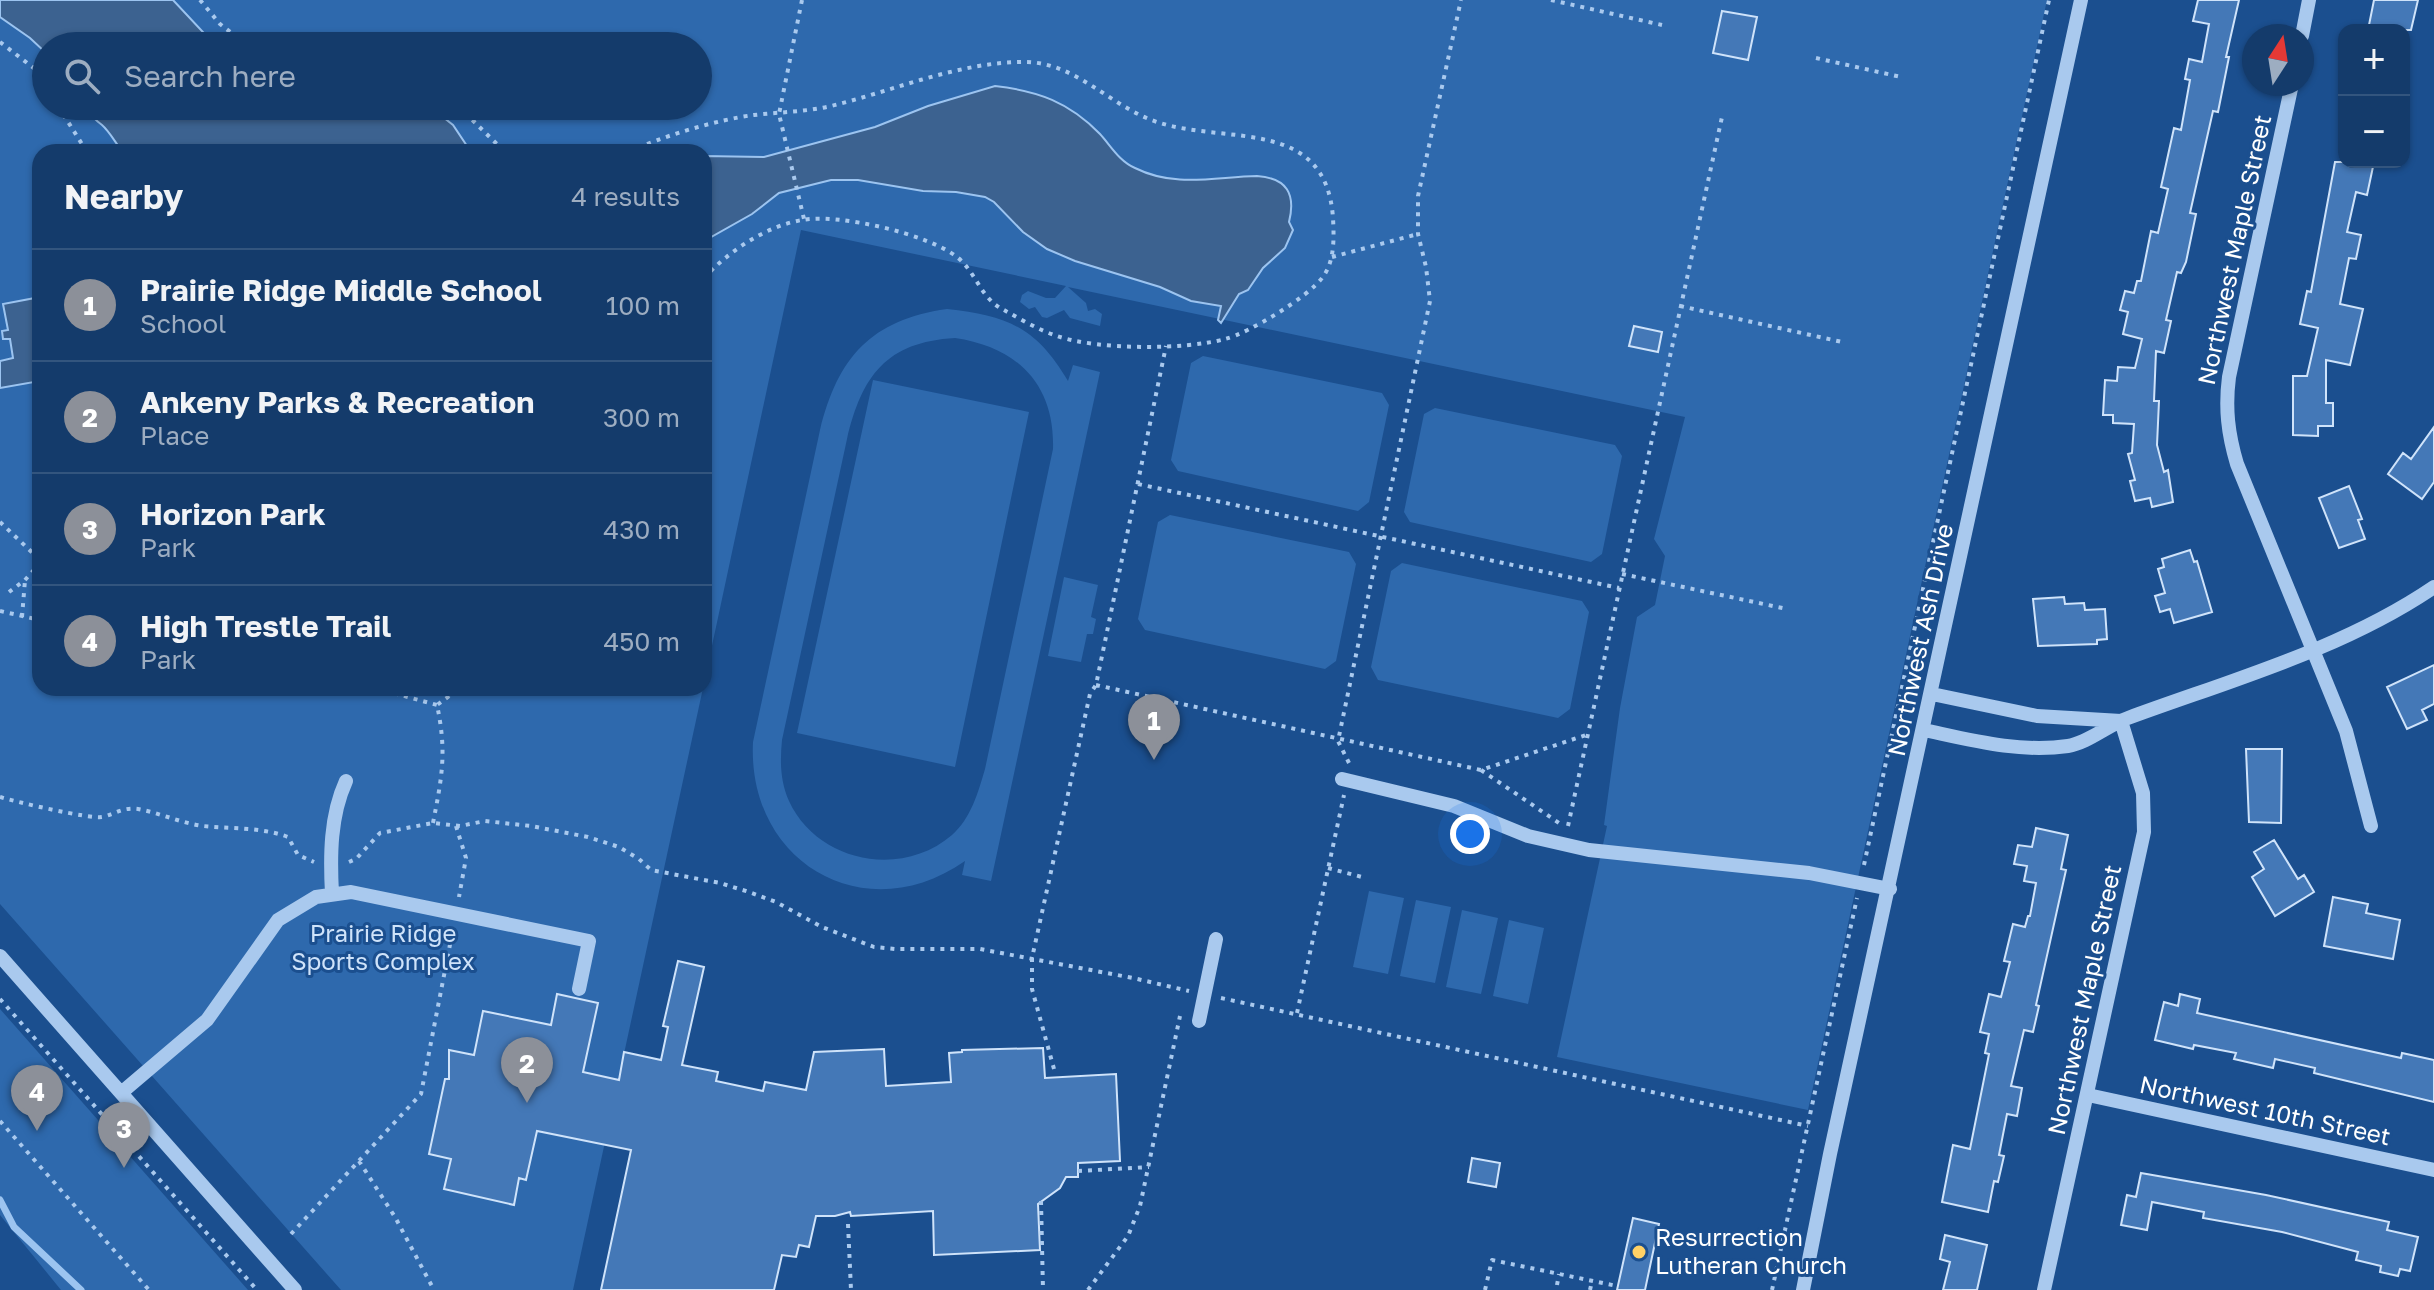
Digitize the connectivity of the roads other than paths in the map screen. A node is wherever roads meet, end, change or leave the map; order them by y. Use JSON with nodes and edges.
{"nodes":[{"id":1,"x":2081,"y":0,"type":"edge"},
{"id":2,"x":2309,"y":0,"type":"edge"},
{"id":3,"x":2304,"y":24,"type":"edge"},
{"id":4,"x":2289,"y":96,"type":"edge"},
{"id":5,"x":2434,"y":587,"type":"edge"},
{"id":6,"x":2312,"y":650,"type":"junction"},
{"id":7,"x":1932,"y":694,"type":"junction"},
{"id":8,"x":2121,"y":721,"type":"junction"},
{"id":9,"x":1924,"y":730,"type":"junction"},
{"id":10,"x":1345,"y":780,"type":"road end"},
{"id":11,"x":346,"y":781,"type":"dead end"},
{"id":12,"x":2371,"y":826,"type":"dead end"},
{"id":13,"x":1890,"y":889,"type":"junction"},
{"id":14,"x":332,"y":894,"type":"junction"},
{"id":15,"x":1216,"y":939,"type":"dead end"},
{"id":16,"x":0,"y":956,"type":"edge"},
{"id":17,"x":579,"y":989,"type":"dead end"},
{"id":18,"x":1199,"y":1021,"type":"dead end"},
{"id":19,"x":121,"y":1093,"type":"junction"},
{"id":20,"x":2088,"y":1095,"type":"junction"},
{"id":21,"x":2434,"y":1170,"type":"edge"},
{"id":22,"x":295,"y":1290,"type":"edge"},
{"id":23,"x":1803,"y":1290,"type":"edge"},
{"id":24,"x":2044,"y":1290,"type":"edge"}],
"edges":[{"from":1,"to":7,"type":"street","name":"Northwest Ash Drive"},
{"from":2,"to":3,"type":"street"},
{"from":4,"to":6,"type":"street","name":"Northwest Maple Street"},
{"from":5,"to":6,"type":"street"},
{"from":6,"to":8,"type":"street"},
{"from":6,"to":12,"type":"street","name":"Northwest Maple Street"},
{"from":7,"to":8,"type":"street"},
{"from":7,"to":9,"type":"street","name":"Northwest Ash Drive"},
{"from":8,"to":9,"type":"street"},
{"from":8,"to":20,"type":"street","name":"Northwest Maple Street"},
{"from":9,"to":13,"type":"street","name":"Northwest Ash Drive"},
{"from":10,"to":13,"type":"street"},
{"from":11,"to":14,"type":"street"},
{"from":13,"to":23,"type":"street","name":"Northwest Ash Drive"},
{"from":14,"to":17,"type":"street"},
{"from":14,"to":19,"type":"street"},
{"from":15,"to":18,"type":"street"},
{"from":16,"to":19,"type":"street"},
{"from":19,"to":22,"type":"street"},
{"from":20,"to":21,"type":"street","name":"Northwest 10th Street"},
{"from":20,"to":24,"type":"street","name":"Northwest Maple Street"}]}
